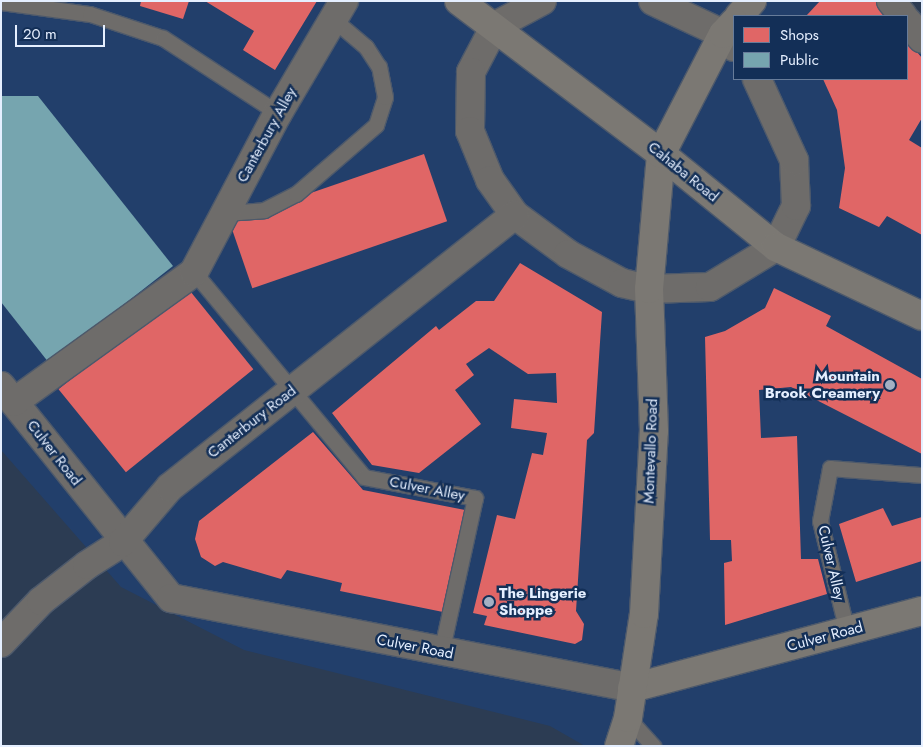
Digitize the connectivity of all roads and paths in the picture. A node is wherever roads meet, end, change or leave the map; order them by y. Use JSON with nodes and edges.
{"nodes":[{"id":1,"x":459,"y":1,"type":"edge"},
{"id":2,"x":542,"y":1,"type":"edge"},
{"id":3,"x":653,"y":1,"type":"edge"},
{"id":4,"x":752,"y":1,"type":"edge"},
{"id":5,"x":891,"y":1,"type":"edge"},
{"id":6,"x":1,"y":2,"type":"edge"},
{"id":7,"x":339,"y":10,"type":"edge"},
{"id":8,"x":743,"y":15,"type":"edge"},
{"id":9,"x":902,"y":15,"type":"edge"},
{"id":10,"x":908,"y":22,"type":"edge"},
{"id":11,"x":495,"y":26,"type":"junction"},
{"id":12,"x":733,"y":30,"type":"edge"},
{"id":13,"x":922,"y":39,"type":"edge"},
{"id":14,"x":757,"y":80,"type":"edge"},
{"id":15,"x":278,"y":113,"type":"junction"},
{"id":16,"x":661,"y":154,"type":"junction"},
{"id":17,"x":226,"y":213,"type":"junction"},
{"id":18,"x":516,"y":215,"type":"junction"},
{"id":19,"x":776,"y":247,"type":"junction"},
{"id":20,"x":194,"y":272,"type":"junction"},
{"id":21,"x":649,"y":289,"type":"junction"},
{"id":22,"x":922,"y":316,"type":"edge"},
{"id":23,"x":292,"y":391,"type":"junction"},
{"id":24,"x":8,"y":394,"type":"edge"},
{"id":25,"x":922,"y":475,"type":"edge"},
{"id":26,"x":123,"y":542,"type":"junction"},
{"id":27,"x":922,"y":611,"type":"edge"},
{"id":28,"x":847,"y":631,"type":"junction"},
{"id":29,"x":1,"y":643,"type":"edge"},
{"id":30,"x":441,"y":652,"type":"junction"},
{"id":31,"x":632,"y":688,"type":"junction"},
{"id":32,"x":628,"y":718,"type":"junction"},
{"id":33,"x":619,"y":746,"type":"edge"},
{"id":34,"x":653,"y":746,"type":"edge"}],
"edges":[{"from":1,"to":11,"type":"street","name":"Cahaba Road"},
{"from":2,"to":11,"type":"street"},
{"from":3,"to":12,"type":"street"},
{"from":4,"to":8,"type":"street"},
{"from":5,"to":9,"type":"street"},
{"from":6,"to":15,"type":"lane"},
{"from":7,"to":15,"type":"street","name":"Canterbury Alley"},
{"from":7,"to":17,"type":"lane"},
{"from":10,"to":13,"type":"street"},
{"from":11,"to":16,"type":"street","name":"Cahaba Road"},
{"from":11,"to":18,"type":"street"},
{"from":12,"to":16,"type":"street"},
{"from":14,"to":19,"type":"street"},
{"from":15,"to":17,"type":"street","name":"Canterbury Alley"},
{"from":16,"to":19,"type":"street","name":"Cahaba Road"},
{"from":16,"to":21,"type":"street","name":"Montevallo Road"},
{"from":17,"to":20,"type":"street","name":"Canterbury Alley"},
{"from":18,"to":21,"type":"street"},
{"from":18,"to":23,"type":"street","name":"Canterbury Road"},
{"from":19,"to":21,"type":"street"},
{"from":19,"to":22,"type":"street","name":"Cahaba Road"},
{"from":20,"to":23,"type":"lane"},
{"from":20,"to":24,"type":"street"},
{"from":21,"to":31,"type":"street","name":"Montevallo Road"},
{"from":23,"to":26,"type":"street","name":"Canterbury Road"},
{"from":23,"to":30,"type":"lane","name":"Culver Alley"},
{"from":24,"to":26,"type":"street","name":"Culver Road"},
{"from":25,"to":28,"type":"lane","name":"Culver Alley"},
{"from":26,"to":29,"type":"street","name":"Canterbury Road"},
{"from":26,"to":30,"type":"street","name":"Culver Road"},
{"from":27,"to":28,"type":"street","name":"Culver Road"},
{"from":28,"to":31,"type":"street","name":"Culver Road"},
{"from":30,"to":31,"type":"street","name":"Culver Road"},
{"from":31,"to":32,"type":"street","name":"Montevallo Road"},
{"from":32,"to":33,"type":"street","name":"Montevallo Road"},
{"from":32,"to":34,"type":"lane"}]}
